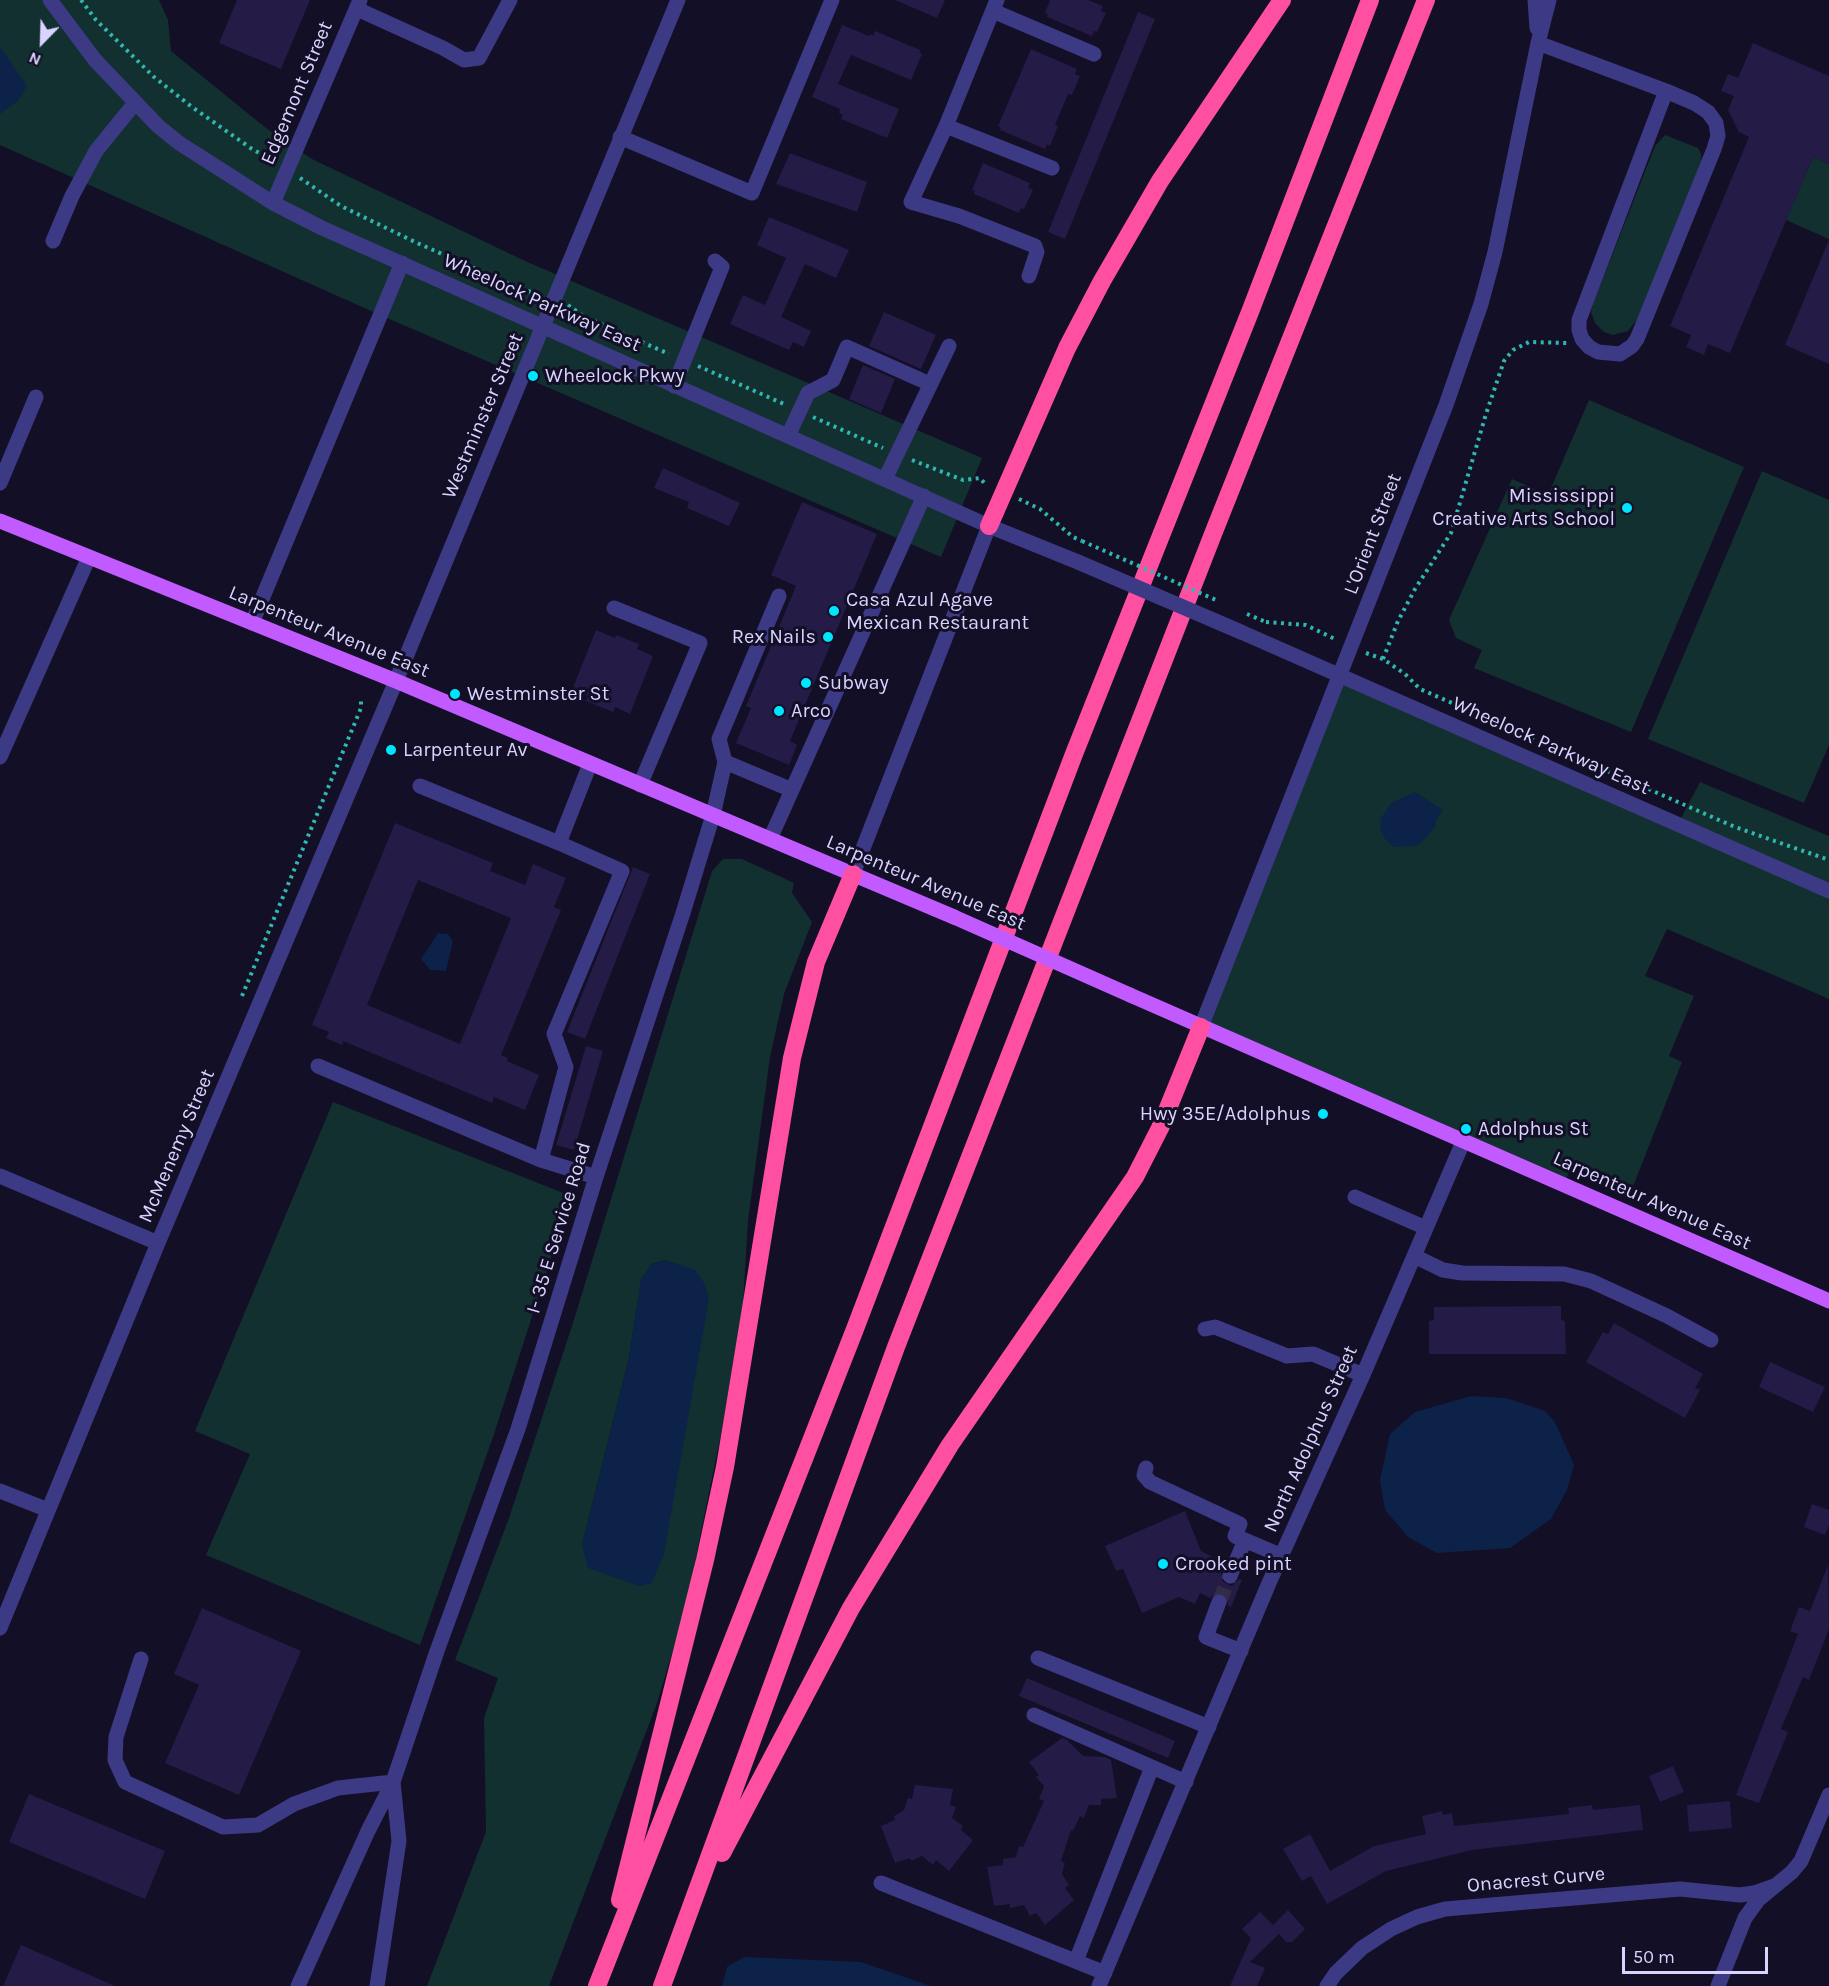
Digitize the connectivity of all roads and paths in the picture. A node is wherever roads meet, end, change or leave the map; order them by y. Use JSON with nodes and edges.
{"nodes":[{"id":1,"x":50,"y":0,"type":"edge"},
{"id":2,"x":81,"y":0,"type":"edge"},
{"id":3,"x":510,"y":0,"type":"edge"},
{"id":4,"x":678,"y":0,"type":"edge"},
{"id":5,"x":832,"y":0,"type":"edge"},
{"id":6,"x":1282,"y":0,"type":"edge"},
{"id":7,"x":1370,"y":0,"type":"edge"},
{"id":8,"x":1426,"y":0,"type":"edge"},
{"id":9,"x":1535,"y":0,"type":"edge"},
{"id":10,"x":1549,"y":0,"type":"edge"},
{"id":11,"x":358,"y":4,"type":"edge"},
{"id":12,"x":995,"y":5,"type":"edge"},
{"id":13,"x":1538,"y":43,"type":"junction"},
{"id":14,"x":1094,"y":54,"type":"dead end"},
{"id":15,"x":1666,"y":91,"type":"junction"},
{"id":16,"x":135,"y":103,"type":"junction"},
{"id":17,"x":946,"y":126,"type":"junction"},
{"id":18,"x":620,"y":137,"type":"junction"},
{"id":19,"x":270,"y":158,"type":"dead end"},
{"id":20,"x":1052,"y":168,"type":"dead end"},
{"id":21,"x":316,"y":188,"type":"dead end"},
{"id":22,"x":273,"y":203,"type":"junction"},
{"id":23,"x":53,"y":241,"type":"dead end"},
{"id":24,"x":715,"y":261,"type":"dead end"},
{"id":25,"x":402,"y":263,"type":"junction"},
{"id":26,"x":1029,"y":276,"type":"dead end"},
{"id":27,"x":536,"y":293,"type":"dead end"},
{"id":28,"x":570,"y":306,"type":"dead end"},
{"id":29,"x":543,"y":327,"type":"junction"},
{"id":30,"x":1582,"y":339,"type":"junction"},
{"id":31,"x":949,"y":346,"type":"dead end"},
{"id":32,"x":685,"y":361,"type":"junction"},
{"id":33,"x":930,"y":384,"type":"junction"},
{"id":34,"x":674,"y":386,"type":"junction"},
{"id":35,"x":36,"y":397,"type":"dead end"},
{"id":36,"x":799,"y":410,"type":"junction"},
{"id":37,"x":788,"y":436,"type":"junction"},
{"id":38,"x":897,"y":454,"type":"junction"},
{"id":39,"x":885,"y":479,"type":"junction"},
{"id":40,"x":0,"y":483,"type":"edge"},
{"id":41,"x":986,"y":486,"type":"dead end"},
{"id":42,"x":924,"y":496,"type":"junction"},
{"id":43,"x":1027,"y":503,"type":"dead end"},
{"id":44,"x":0,"y":521,"type":"edge"},
{"id":45,"x":989,"y":526,"type":"junction"},
{"id":46,"x":89,"y":557,"type":"junction"},
{"id":47,"x":779,"y":596,"type":"dead end"},
{"id":48,"x":1222,"y":603,"type":"dead end"},
{"id":49,"x":614,"y":608,"type":"dead end"},
{"id":50,"x":1244,"y":613,"type":"dead end"},
{"id":51,"x":252,"y":623,"type":"junction"},
{"id":52,"x":1324,"y":633,"type":"dead end"},
{"id":53,"x":1340,"y":676,"type":"junction"},
{"id":54,"x":396,"y":681,"type":"junction"},
{"id":55,"x":0,"y":757,"type":"edge"},
{"id":56,"x":725,"y":762,"type":"junction"},
{"id":57,"x":590,"y":764,"type":"junction"},
{"id":58,"x":640,"y":785,"type":"junction"},
{"id":59,"x":420,"y":786,"type":"dead end"},
{"id":60,"x":792,"y":790,"type":"junction"},
{"id":61,"x":713,"y":815,"type":"junction"},
{"id":62,"x":770,"y":839,"type":"junction"},
{"id":63,"x":559,"y":843,"type":"junction"},
{"id":64,"x":1829,"y":860,"type":"edge"},
{"id":65,"x":853,"y":874,"type":"junction"},
{"id":66,"x":1829,"y":891,"type":"edge"},
{"id":67,"x":1201,"y":1027,"type":"junction"},
{"id":68,"x":318,"y":1066,"type":"dead end"},
{"id":69,"x":1463,"y":1142,"type":"junction"},
{"id":70,"x":541,"y":1160,"type":"junction"},
{"id":71,"x":0,"y":1176,"type":"edge"},
{"id":72,"x":596,"y":1177,"type":"junction"},
{"id":73,"x":1355,"y":1197,"type":"dead end"},
{"id":74,"x":1426,"y":1228,"type":"junction"},
{"id":75,"x":158,"y":1243,"type":"junction"},
{"id":76,"x":1414,"y":1256,"type":"junction"},
{"id":77,"x":1829,"y":1301,"type":"edge"},
{"id":78,"x":1205,"y":1329,"type":"dead end"},
{"id":79,"x":1711,"y":1340,"type":"dead end"},
{"id":80,"x":1363,"y":1375,"type":"junction"},
{"id":81,"x":1146,"y":1468,"type":"dead end"},
{"id":82,"x":0,"y":1491,"type":"edge"},
{"id":83,"x":48,"y":1510,"type":"junction"},
{"id":84,"x":1245,"y":1540,"type":"junction"},
{"id":85,"x":1282,"y":1556,"type":"junction"},
{"id":86,"x":1230,"y":1576,"type":"tunnel mouth"},
{"id":87,"x":1220,"y":1602,"type":"tunnel mouth"},
{"id":88,"x":0,"y":1628,"type":"edge"},
{"id":89,"x":1241,"y":1651,"type":"junction"},
{"id":90,"x":1038,"y":1658,"type":"dead end"},
{"id":91,"x":141,"y":1659,"type":"dead end"},
{"id":92,"x":1034,"y":1715,"type":"dead end"},
{"id":93,"x":1209,"y":1727,"type":"junction"},
{"id":94,"x":1152,"y":1767,"type":"junction"},
{"id":95,"x":393,"y":1782,"type":"junction"},
{"id":96,"x":1185,"y":1782,"type":"junction"},
{"id":97,"x":1829,"y":1795,"type":"edge"},
{"id":98,"x":881,"y":1883,"type":"dead end"},
{"id":99,"x":1774,"y":1886,"type":"junction"},
{"id":100,"x":687,"y":1922,"type":"junction"},
{"id":101,"x":1076,"y":1961,"type":"junction"},
{"id":102,"x":600,"y":1978,"type":"edge"},
{"id":103,"x":1102,"y":1979,"type":"edge"},
{"id":104,"x":298,"y":1986,"type":"edge"},
{"id":105,"x":377,"y":1986,"type":"edge"},
{"id":106,"x":662,"y":1986,"type":"edge"},
{"id":107,"x":1327,"y":1986,"type":"edge"},
{"id":108,"x":1718,"y":1986,"type":"edge"}],
"edges":[{"from":1,"to":16,"type":"street","name":"Wheelock Parkway East"},
{"from":2,"to":19,"type":"path"},
{"from":3,"to":11,"type":"street"},
{"from":4,"to":18,"type":"street","name":"Westminster Street"},
{"from":5,"to":18,"type":"street"},
{"from":6,"to":45,"type":"highway"},
{"from":7,"to":102,"type":"highway"},
{"from":8,"to":100,"type":"highway"},
{"from":9,"to":13,"type":"street","name":"L'Orient Street"},
{"from":10,"to":13,"type":"street","name":"L'Orient Street"},
{"from":11,"to":22,"type":"street","name":"Edgemont Street"},
{"from":12,"to":14,"type":"street"},
{"from":12,"to":17,"type":"street"},
{"from":13,"to":15,"type":"street"},
{"from":13,"to":53,"type":"street","name":"L'Orient Street"},
{"from":15,"to":30,"type":"street"},
{"from":15,"to":30,"type":"street"},
{"from":16,"to":22,"type":"street","name":"Wheelock Parkway East"},
{"from":16,"to":23,"type":"street"},
{"from":17,"to":20,"type":"street"},
{"from":17,"to":26,"type":"street"},
{"from":18,"to":29,"type":"street","name":"Westminster Street"},
{"from":21,"to":27,"type":"path"},
{"from":22,"to":25,"type":"street","name":"Wheelock Parkway East"},
{"from":24,"to":32,"type":"street"},
{"from":25,"to":29,"type":"street","name":"Wheelock Parkway East"},
{"from":25,"to":51,"type":"street"},
{"from":28,"to":32,"type":"path"},
{"from":29,"to":34,"type":"street","name":"Wheelock Parkway East"},
{"from":29,"to":54,"type":"street","name":"Westminster Street"},
{"from":30,"to":64,"type":"path"},
{"from":31,"to":33,"type":"street"},
{"from":32,"to":34,"type":"street"},
{"from":32,"to":36,"type":"path"},
{"from":33,"to":36,"type":"street"},
{"from":33,"to":38,"type":"street"},
{"from":34,"to":37,"type":"street","name":"Wheelock Parkway East"},
{"from":35,"to":40,"type":"street"},
{"from":36,"to":37,"type":"street"},
{"from":36,"to":38,"type":"path"},
{"from":37,"to":39,"type":"street","name":"Wheelock Parkway East"},
{"from":38,"to":39,"type":"street"},
{"from":38,"to":41,"type":"path"},
{"from":39,"to":42,"type":"street","name":"Wheelock Parkway East"},
{"from":42,"to":45,"type":"street","name":"Wheelock Parkway East"},
{"from":42,"to":60,"type":"street"},
{"from":43,"to":48,"type":"path","bridge":true},
{"from":44,"to":46,"type":"main road","name":"Larpenteur Avenue East"},
{"from":45,"to":53,"type":"street","name":"Wheelock Parkway East","bridge":true},
{"from":45,"to":65,"type":"street"},
{"from":46,"to":51,"type":"main road","name":"Larpenteur Avenue East"},
{"from":46,"to":55,"type":"street"},
{"from":47,"to":56,"type":"street","name":"I- 35 E Service Road"},
{"from":49,"to":58,"type":"street"},
{"from":50,"to":52,"type":"path","bridge":true},
{"from":51,"to":54,"type":"main road","name":"Larpenteur Avenue East"},
{"from":53,"to":66,"type":"street","name":"Wheelock Parkway East"},
{"from":53,"to":67,"type":"street","name":"L'Orient Street"},
{"from":54,"to":57,"type":"main road","name":"Larpenteur Avenue East"},
{"from":54,"to":75,"type":"street","name":"McMenemy Street"},
{"from":56,"to":60,"type":"street"},
{"from":56,"to":61,"type":"street","name":"I- 35 E Service Road"},
{"from":57,"to":58,"type":"main road","name":"Larpenteur Avenue East"},
{"from":57,"to":63,"type":"street"},
{"from":58,"to":61,"type":"main road","name":"Larpenteur Avenue East"},
{"from":59,"to":63,"type":"street"},
{"from":60,"to":62,"type":"street"},
{"from":61,"to":62,"type":"main road","name":"Larpenteur Avenue East"},
{"from":61,"to":72,"type":"street","name":"I- 35 E Service Road"},
{"from":62,"to":65,"type":"main road","name":"Larpenteur Avenue East"},
{"from":63,"to":70,"type":"street"},
{"from":65,"to":67,"type":"main road","name":"Larpenteur Avenue East","bridge":true},
{"from":65,"to":102,"type":"highway"},
{"from":67,"to":69,"type":"main road","name":"Larpenteur Avenue East"},
{"from":67,"to":100,"type":"highway"},
{"from":68,"to":70,"type":"street"},
{"from":69,"to":74,"type":"street","name":"North Adolphus Street"},
{"from":69,"to":77,"type":"main road","name":"Larpenteur Avenue East"},
{"from":70,"to":72,"type":"street"},
{"from":71,"to":75,"type":"street"},
{"from":72,"to":95,"type":"street","name":"I- 35 E Service Road"},
{"from":73,"to":74,"type":"street"},
{"from":74,"to":76,"type":"street","name":"North Adolphus Street"},
{"from":75,"to":83,"type":"street","name":"McMenemy Street"},
{"from":76,"to":79,"type":"street"},
{"from":76,"to":80,"type":"street","name":"North Adolphus Street"},
{"from":78,"to":80,"type":"street"},
{"from":80,"to":85,"type":"street","name":"North Adolphus Street"},
{"from":81,"to":84,"type":"street"},
{"from":82,"to":83,"type":"street"},
{"from":83,"to":88,"type":"street","name":"McMenemy Street"},
{"from":84,"to":85,"type":"street"},
{"from":84,"to":86,"type":"street"},
{"from":85,"to":89,"type":"street","name":"North Adolphus Street"},
{"from":87,"to":89,"type":"street"},
{"from":89,"to":93,"type":"street","name":"North Adolphus Street"},
{"from":90,"to":93,"type":"street"},
{"from":91,"to":95,"type":"street"},
{"from":92,"to":94,"type":"street"},
{"from":93,"to":96,"type":"street","name":"North Adolphus Street"},
{"from":94,"to":96,"type":"street"},
{"from":94,"to":101,"type":"street"},
{"from":95,"to":104,"type":"street","name":"I- 35 E Service Road"},
{"from":95,"to":105,"type":"street"},
{"from":96,"to":103,"type":"street","name":"North Adolphus Street"},
{"from":97,"to":99,"type":"street"},
{"from":98,"to":101,"type":"street"},
{"from":99,"to":107,"type":"street","name":"Onacrest Curve"},
{"from":99,"to":108,"type":"street"},
{"from":100,"to":106,"type":"highway"},
{"from":101,"to":103,"type":"street"}]}
